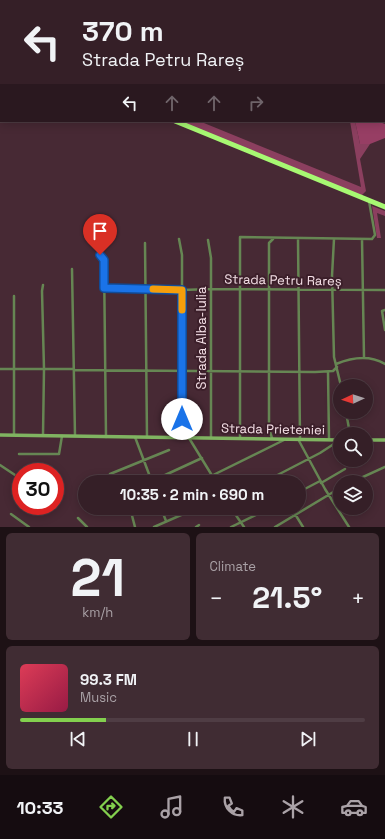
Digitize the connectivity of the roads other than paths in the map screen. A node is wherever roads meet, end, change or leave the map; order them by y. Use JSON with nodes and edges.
{"nodes":[{"id":1,"x":177,"y":122,"type":"edge"},
{"id":2,"x":369,"y":201,"type":"junction"},
{"id":3,"x":385,"y":208,"type":"edge"},
{"id":4,"x":298,"y":238,"type":"junction"},
{"id":5,"x":179,"y":239,"type":"dead end"},
{"id":6,"x":273,"y":239,"type":"junction"},
{"id":7,"x":334,"y":239,"type":"junction"},
{"id":8,"x":362,"y":239,"type":"junction"},
{"id":9,"x":208,"y":240,"type":"dead end"},
{"id":10,"x":145,"y":243,"type":"dead end"},
{"id":11,"x":98,"y":255,"type":"dead end"},
{"id":12,"x":72,"y":269,"type":"dead end"},
{"id":13,"x":43,"y":285,"type":"dead end"},
{"id":14,"x":104,"y":288,"type":"junction"},
{"id":15,"x":146,"y":289,"type":"junction"},
{"id":16,"x":211,"y":289,"type":"junction"},
{"id":17,"x":182,"y":290,"type":"junction"},
{"id":18,"x":240,"y":290,"type":"junction"},
{"id":19,"x":270,"y":290,"type":"junction"},
{"id":20,"x":298,"y":290,"type":"junction"},
{"id":21,"x":385,"y":290,"type":"edge"},
{"id":22,"x":333,"y":291,"type":"junction"},
{"id":23,"x":362,"y":291,"type":"junction"},
{"id":24,"x":14,"y":296,"type":"dead end"},
{"id":25,"x":385,"y":310,"type":"edge"},
{"id":26,"x":385,"y":330,"type":"edge"},
{"id":27,"x":364,"y":358,"type":"junction"},
{"id":28,"x":385,"y":364,"type":"edge"},
{"id":29,"x":336,"y":366,"type":"junction"},
{"id":30,"x":0,"y":369,"type":"edge"},
{"id":31,"x":44,"y":369,"type":"junction"},
{"id":32,"x":74,"y":369,"type":"junction"},
{"id":33,"x":14,"y":370,"type":"junction"},
{"id":34,"x":105,"y":370,"type":"junction"},
{"id":35,"x":240,"y":370,"type":"junction"},
{"id":36,"x":146,"y":371,"type":"junction"},
{"id":37,"x":182,"y":371,"type":"junction"},
{"id":38,"x":211,"y":371,"type":"junction"},
{"id":39,"x":269,"y":371,"type":"junction"},
{"id":40,"x":299,"y":371,"type":"junction"},
{"id":41,"x":328,"y":372,"type":"junction"},
{"id":42,"x":339,"y":379,"type":"edge"},
{"id":43,"x":0,"y":435,"type":"edge"},
{"id":44,"x":14,"y":435,"type":"junction"},
{"id":45,"x":43,"y":436,"type":"junction"},
{"id":46,"x":62,"y":436,"type":"junction"},
{"id":47,"x":75,"y":436,"type":"junction"},
{"id":48,"x":106,"y":437,"type":"junction"},
{"id":49,"x":135,"y":437,"type":"junction"},
{"id":50,"x":182,"y":437,"type":"junction"},
{"id":51,"x":189,"y":437,"type":"junction"},
{"id":52,"x":147,"y":438,"type":"junction"},
{"id":53,"x":211,"y":438,"type":"junction"},
{"id":54,"x":240,"y":438,"type":"junction"},
{"id":55,"x":272,"y":438,"type":"junction"},
{"id":56,"x":286,"y":438,"type":"junction"},
{"id":57,"x":298,"y":439,"type":"junction"},
{"id":58,"x":329,"y":440,"type":"junction"},
{"id":59,"x":333,"y":440,"type":"edge"},
{"id":60,"x":373,"y":440,"type":"edge"},
{"id":61,"x":385,"y":440,"type":"edge"},
{"id":62,"x":333,"y":444,"type":"edge"},
{"id":63,"x":169,"y":450,"type":"dead end"},
{"id":64,"x":19,"y":454,"type":"dead end"},
{"id":65,"x":202,"y":458,"type":"junction"},
{"id":66,"x":308,"y":459,"type":"junction"},
{"id":67,"x":144,"y":461,"type":"junction"},
{"id":68,"x":0,"y":465,"type":"edge"},
{"id":69,"x":385,"y":467,"type":"edge"},
{"id":70,"x":346,"y":469,"type":"dead end"},
{"id":71,"x":12,"y":472,"type":"edge"},
{"id":72,"x":110,"y":474,"type":"dead end"},
{"id":73,"x":149,"y":475,"type":"edge"},
{"id":74,"x":166,"y":475,"type":"edge"},
{"id":75,"x":211,"y":475,"type":"edge"},
{"id":76,"x":214,"y":475,"type":"edge"},
{"id":77,"x":277,"y":475,"type":"edge"},
{"id":78,"x":367,"y":475,"type":"edge"},
{"id":79,"x":320,"y":482,"type":"junction"},
{"id":80,"x":306,"y":489,"type":"edge"},
{"id":81,"x":333,"y":492,"type":"edge"},
{"id":82,"x":328,"y":495,"type":"junction"},
{"id":83,"x":306,"y":508,"type":"edge"},
{"id":84,"x":11,"y":514,"type":"dead end"},
{"id":85,"x":132,"y":515,"type":"edge"},
{"id":86,"x":164,"y":515,"type":"edge"},
{"id":87,"x":180,"y":515,"type":"edge"},
{"id":88,"x":236,"y":515,"type":"edge"},
{"id":89,"x":256,"y":515,"type":"edge"},
{"id":90,"x":294,"y":515,"type":"edge"},
{"id":91,"x":297,"y":515,"type":"edge"},
{"id":92,"x":78,"y":518,"type":"dead end"},
{"id":93,"x":166,"y":521,"type":"junction"},
{"id":94,"x":241,"y":522,"type":"junction"},
{"id":95,"x":29,"y":527,"type":"edge"},
{"id":96,"x":87,"y":527,"type":"edge"},
{"id":97,"x":135,"y":527,"type":"edge"},
{"id":98,"x":154,"y":527,"type":"edge"},
{"id":99,"x":231,"y":527,"type":"edge"},
{"id":100,"x":244,"y":527,"type":"edge"},
{"id":101,"x":274,"y":527,"type":"edge"},
{"id":102,"x":303,"y":527,"type":"edge"},
{"id":103,"x":348,"y":527,"type":"edge"}],
"edges":[{"from":1,"to":2,"type":"highway"},
{"from":2,"to":3,"type":"highway"},
{"from":2,"to":8,"type":"street"},
{"from":4,"to":6,"type":"street"},
{"from":4,"to":7,"type":"street"},
{"from":4,"to":20,"type":"street"},
{"from":5,"to":17,"type":"street"},
{"from":6,"to":18,"type":"street"},
{"from":6,"to":19,"type":"street"},
{"from":7,"to":8,"type":"street"},
{"from":7,"to":22,"type":"street"},
{"from":8,"to":23,"type":"street"},
{"from":9,"to":16,"type":"street","name":"Strada Alba-Iulia"},
{"from":10,"to":15,"type":"street"},
{"from":11,"to":14,"type":"street"},
{"from":12,"to":32,"type":"street"},
{"from":13,"to":31,"type":"street"},
{"from":14,"to":15,"type":"street","name":"Strada Petru Rareș"},
{"from":14,"to":34,"type":"street"},
{"from":15,"to":17,"type":"street","name":"Strada Petru Rareș"},
{"from":15,"to":36,"type":"street"},
{"from":16,"to":17,"type":"street","name":"Strada Petru Rareș"},
{"from":16,"to":18,"type":"street","name":"Strada Petru Rareș"},
{"from":16,"to":38,"type":"street","name":"Strada Alba-Iulia"},
{"from":17,"to":37,"type":"street"},
{"from":18,"to":19,"type":"street","name":"Strada Petru Rareș"},
{"from":18,"to":35,"type":"street"},
{"from":19,"to":20,"type":"street","name":"Strada Petru Rareș"},
{"from":19,"to":39,"type":"street"},
{"from":20,"to":22,"type":"street","name":"Strada Petru Rareș"},
{"from":20,"to":40,"type":"street"},
{"from":21,"to":23,"type":"street","name":"Strada Petru Rareș"},
{"from":22,"to":23,"type":"street","name":"Strada Petru Rareș"},
{"from":22,"to":29,"type":"street"},
{"from":23,"to":27,"type":"street"},
{"from":24,"to":33,"type":"street"},
{"from":25,"to":26,"type":"street"},
{"from":27,"to":28,"type":"street"},
{"from":27,"to":29,"type":"street"},
{"from":29,"to":41,"type":"street"},
{"from":29,"to":42,"type":"street"},
{"from":30,"to":33,"type":"street"},
{"from":31,"to":32,"type":"street"},
{"from":31,"to":33,"type":"street"},
{"from":31,"to":45,"type":"street"},
{"from":32,"to":34,"type":"street"},
{"from":32,"to":47,"type":"street"},
{"from":33,"to":44,"type":"street"},
{"from":34,"to":36,"type":"street"},
{"from":34,"to":48,"type":"street"},
{"from":35,"to":38,"type":"street"},
{"from":35,"to":39,"type":"street"},
{"from":35,"to":54,"type":"street"},
{"from":36,"to":37,"type":"street"},
{"from":36,"to":52,"type":"street"},
{"from":37,"to":38,"type":"street"},
{"from":37,"to":50,"type":"street"},
{"from":38,"to":53,"type":"street","name":"Strada Alba-Iulia"},
{"from":39,"to":40,"type":"street"},
{"from":39,"to":55,"type":"street"},
{"from":40,"to":41,"type":"street"},
{"from":40,"to":57,"type":"street"},
{"from":41,"to":58,"type":"street"},
{"from":43,"to":44,"type":"street","name":"Strada Prieteniei"},
{"from":44,"to":45,"type":"street","name":"Strada Prieteniei"},
{"from":45,"to":46,"type":"street","name":"Strada Prieteniei"},
{"from":46,"to":47,"type":"street","name":"Strada Prieteniei"},
{"from":46,"to":64,"type":"street"},
{"from":47,"to":48,"type":"street","name":"Strada Prieteniei"},
{"from":48,"to":49,"type":"street","name":"Strada Prieteniei"},
{"from":49,"to":52,"type":"street","name":"Strada Prieteniei"},
{"from":49,"to":67,"type":"street"},
{"from":50,"to":51,"type":"street","name":"Strada Prieteniei"},
{"from":50,"to":52,"type":"street","name":"Strada Prieteniei"},
{"from":51,"to":53,"type":"street","name":"Strada Prieteniei"},
{"from":51,"to":65,"type":"street"},
{"from":53,"to":54,"type":"street","name":"Strada Prieteniei"},
{"from":54,"to":55,"type":"street","name":"Strada Prieteniei"},
{"from":55,"to":56,"type":"street","name":"Strada Prieteniei"},
{"from":56,"to":57,"type":"street","name":"Strada Prieteniei"},
{"from":56,"to":76,"type":"street"},
{"from":57,"to":58,"type":"street","name":"Strada Prieteniei"},
{"from":57,"to":66,"type":"street"},
{"from":58,"to":59,"type":"street","name":"Strada Prieteniei"},
{"from":60,"to":61,"type":"street"},
{"from":62,"to":66,"type":"street"},
{"from":63,"to":67,"type":"street"},
{"from":65,"to":74,"type":"street"},
{"from":65,"to":75,"type":"street"},
{"from":66,"to":77,"type":"street"},
{"from":66,"to":79,"type":"street"},
{"from":67,"to":72,"type":"street"},
{"from":67,"to":73,"type":"street"},
{"from":68,"to":71,"type":"street"},
{"from":69,"to":78,"type":"street"},
{"from":70,"to":79,"type":"street"},
{"from":79,"to":80,"type":"street"},
{"from":79,"to":82,"type":"street"},
{"from":81,"to":82,"type":"street"},
{"from":82,"to":83,"type":"street"},
{"from":82,"to":103,"type":"street"},
{"from":84,"to":95,"type":"street"},
{"from":85,"to":97,"type":"street"},
{"from":86,"to":93,"type":"street"},
{"from":87,"to":93,"type":"street"},
{"from":88,"to":94,"type":"street"},
{"from":89,"to":94,"type":"street"},
{"from":90,"to":101,"type":"street"},
{"from":91,"to":102,"type":"street"},
{"from":92,"to":96,"type":"street"},
{"from":93,"to":98,"type":"street"},
{"from":94,"to":99,"type":"street"},
{"from":94,"to":100,"type":"street"}]}
